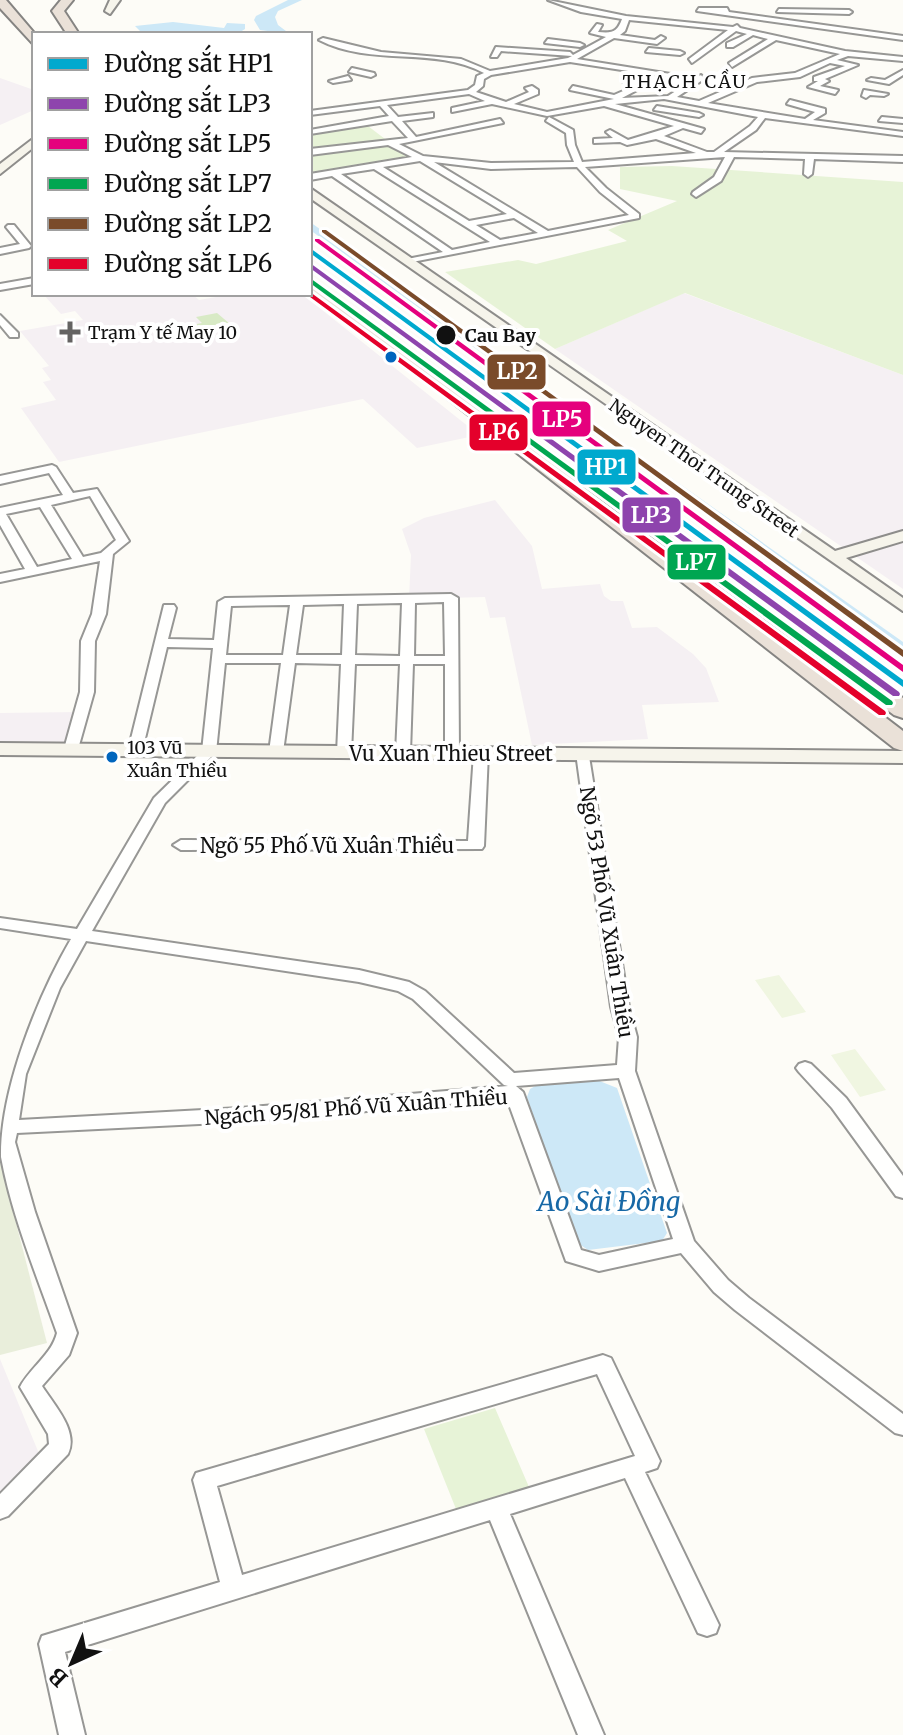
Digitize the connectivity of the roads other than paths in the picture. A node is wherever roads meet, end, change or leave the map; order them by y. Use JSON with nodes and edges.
{"nodes":[{"id":1,"x":0,"y":0,"type":"edge"},
{"id":2,"x":67,"y":0,"type":"edge"},
{"id":3,"x":115,"y":0,"type":"edge"},
{"id":4,"x":551,"y":0,"type":"edge"},
{"id":5,"x":843,"y":0,"type":"edge"},
{"id":6,"x":699,"y":10,"type":"dead end"},
{"id":7,"x":110,"y":11,"type":"dead end"},
{"id":8,"x":52,"y":12,"type":"junction"},
{"id":9,"x":718,"y":12,"type":"dead end"},
{"id":10,"x":849,"y":12,"type":"junction"},
{"id":11,"x":626,"y":18,"type":"junction"},
{"id":12,"x":769,"y":24,"type":"dead end"},
{"id":13,"x":599,"y":25,"type":"dead end"},
{"id":14,"x":887,"y":25,"type":"dead end"},
{"id":15,"x":734,"y":29,"type":"junction"},
{"id":16,"x":807,"y":31,"type":"dead end"},
{"id":17,"x":57,"y":32,"type":"edge"},
{"id":18,"x":71,"y":32,"type":"edge"},
{"id":19,"x":594,"y":33,"type":"junction"},
{"id":20,"x":750,"y":35,"type":"junction"},
{"id":21,"x":610,"y":36,"type":"junction"},
{"id":22,"x":847,"y":36,"type":"dead end"},
{"id":23,"x":574,"y":37,"type":"dead end"},
{"id":24,"x":877,"y":37,"type":"junction"},
{"id":25,"x":903,"y":38,"type":"edge"},
{"id":26,"x":32,"y":39,"type":"edge"},
{"id":27,"x":772,"y":39,"type":"junction"},
{"id":28,"x":323,"y":40,"type":"dead end"},
{"id":29,"x":548,"y":41,"type":"dead end"},
{"id":30,"x":730,"y":45,"type":"dead end"},
{"id":31,"x":589,"y":46,"type":"junction"},
{"id":32,"x":791,"y":53,"type":"dead end"},
{"id":33,"x":676,"y":54,"type":"dead end"},
{"id":34,"x":848,"y":54,"type":"junction"},
{"id":35,"x":494,"y":55,"type":"dead end"},
{"id":36,"x":573,"y":57,"type":"junction"},
{"id":37,"x":903,"y":59,"type":"edge"},
{"id":38,"x":692,"y":61,"type":"dead end"},
{"id":39,"x":833,"y":62,"type":"junction"},
{"id":40,"x":732,"y":65,"type":"dead end"},
{"id":41,"x":885,"y":69,"type":"dead end"},
{"id":42,"x":903,"y":71,"type":"edge"},
{"id":43,"x":489,"y":73,"type":"junction"},
{"id":44,"x":371,"y":75,"type":"dead end"},
{"id":45,"x":677,"y":77,"type":"dead end"},
{"id":46,"x":701,"y":77,"type":"dead end"},
{"id":47,"x":871,"y":80,"type":"dead end"},
{"id":48,"x":333,"y":81,"type":"dead end"},
{"id":49,"x":667,"y":81,"type":"dead end"},
{"id":50,"x":627,"y":82,"type":"dead end"},
{"id":51,"x":886,"y":82,"type":"junction"},
{"id":52,"x":691,"y":83,"type":"junction"},
{"id":53,"x":529,"y":88,"type":"dead end"},
{"id":54,"x":573,"y":88,"type":"dead end"},
{"id":55,"x":470,"y":92,"type":"junction"},
{"id":56,"x":835,"y":92,"type":"dead end"},
{"id":57,"x":447,"y":95,"type":"junction"},
{"id":58,"x":866,"y":96,"type":"dead end"},
{"id":59,"x":670,"y":98,"type":"junction"},
{"id":60,"x":619,"y":99,"type":"junction"},
{"id":61,"x":493,"y":101,"type":"junction"},
{"id":62,"x":790,"y":102,"type":"dead end"},
{"id":63,"x":381,"y":103,"type":"junction"},
{"id":64,"x":603,"y":103,"type":"junction"},
{"id":65,"x":702,"y":103,"type":"junction"},
{"id":66,"x":504,"y":104,"type":"junction"},
{"id":67,"x":517,"y":107,"type":"junction"},
{"id":68,"x":578,"y":109,"type":"junction"},
{"id":69,"x":799,"y":110,"type":"dead end"},
{"id":70,"x":736,"y":111,"type":"junction"},
{"id":71,"x":312,"y":112,"type":"edge"},
{"id":72,"x":699,"y":115,"type":"dead end"},
{"id":73,"x":764,"y":115,"type":"junction"},
{"id":74,"x":479,"y":116,"type":"dead end"},
{"id":75,"x":551,"y":116,"type":"junction"},
{"id":76,"x":593,"y":117,"type":"dead end"},
{"id":77,"x":790,"y":118,"type":"junction"},
{"id":78,"x":428,"y":119,"type":"dead end"},
{"id":79,"x":882,"y":119,"type":"dead end"},
{"id":80,"x":807,"y":120,"type":"junction"},
{"id":81,"x":397,"y":121,"type":"junction"},
{"id":82,"x":500,"y":121,"type":"dead end"},
{"id":83,"x":903,"y":121,"type":"edge"},
{"id":84,"x":714,"y":122,"type":"dead end"},
{"id":85,"x":364,"y":123,"type":"junction"},
{"id":86,"x":533,"y":124,"type":"dead end"},
{"id":87,"x":684,"y":125,"type":"junction"},
{"id":88,"x":701,"y":131,"type":"dead end"},
{"id":89,"x":312,"y":132,"type":"edge"},
{"id":90,"x":610,"y":132,"type":"dead end"},
{"id":91,"x":903,"y":134,"type":"edge"},
{"id":92,"x":656,"y":136,"type":"junction"},
{"id":93,"x":416,"y":139,"type":"junction"},
{"id":94,"x":618,"y":140,"type":"junction"},
{"id":95,"x":445,"y":141,"type":"dead end"},
{"id":96,"x":597,"y":141,"type":"dead end"},
{"id":97,"x":389,"y":142,"type":"junction"},
{"id":98,"x":32,"y":143,"type":"edge"},
{"id":99,"x":829,"y":143,"type":"dead end"},
{"id":100,"x":430,"y":146,"type":"junction"},
{"id":101,"x":312,"y":152,"type":"edge"},
{"id":102,"x":410,"y":153,"type":"junction"},
{"id":103,"x":712,"y":154,"type":"junction"},
{"id":104,"x":731,"y":154,"type":"junction"},
{"id":105,"x":810,"y":156,"type":"junction"},
{"id":106,"x":832,"y":157,"type":"junction"},
{"id":107,"x":421,"y":158,"type":"junction"},
{"id":108,"x":903,"y":159,"type":"edge"},
{"id":109,"x":577,"y":164,"type":"junction"},
{"id":110,"x":376,"y":166,"type":"junction"},
{"id":111,"x":0,"y":170,"type":"edge"},
{"id":112,"x":333,"y":173,"type":"junction"},
{"id":113,"x":808,"y":174,"type":"dead end"},
{"id":114,"x":312,"y":177,"type":"edge"},
{"id":115,"x":312,"y":193,"type":"edge"},
{"id":116,"x":696,"y":194,"type":"dead end"},
{"id":117,"x":515,"y":215,"type":"junction"},
{"id":118,"x":467,"y":224,"type":"junction"},
{"id":119,"x":11,"y":227,"type":"dead end"},
{"id":120,"x":547,"y":234,"type":"junction"},
{"id":121,"x":499,"y":244,"type":"junction"},
{"id":122,"x":0,"y":251,"type":"edge"},
{"id":123,"x":451,"y":253,"type":"junction"},
{"id":124,"x":410,"y":261,"type":"junction"},
{"id":125,"x":313,"y":278,"type":"edge"},
{"id":126,"x":32,"y":281,"type":"edge"},
{"id":127,"x":0,"y":287,"type":"edge"},
{"id":128,"x":0,"y":318,"type":"edge"},
{"id":129,"x":0,"y":338,"type":"edge"},
{"id":130,"x":0,"y":480,"type":"edge"},
{"id":131,"x":70,"y":497,"type":"junction"},
{"id":132,"x":43,"y":502,"type":"junction"},
{"id":133,"x":0,"y":513,"type":"edge"},
{"id":134,"x":903,"y":536,"type":"edge"},
{"id":135,"x":106,"y":556,"type":"junction"},
{"id":136,"x":832,"y":557,"type":"junction"},
{"id":137,"x":79,"y":561,"type":"junction"},
{"id":138,"x":33,"y":571,"type":"junction"},
{"id":139,"x":0,"y":578,"type":"edge"},
{"id":140,"x":409,"y":599,"type":"junction"},
{"id":141,"x":351,"y":600,"type":"junction"},
{"id":142,"x":297,"y":601,"type":"junction"},
{"id":143,"x":903,"y":606,"type":"edge"},
{"id":144,"x":169,"y":608,"type":"dead end"},
{"id":145,"x":161,"y":643,"type":"junction"},
{"id":146,"x":220,"y":651,"type":"junction"},
{"id":147,"x":291,"y":659,"type":"junction"},
{"id":148,"x":348,"y":659,"type":"junction"},
{"id":149,"x":405,"y":660,"type":"junction"},
{"id":150,"x":450,"y":660,"type":"junction"},
{"id":151,"x":903,"y":710,"type":"edge"},
{"id":152,"x":903,"y":743,"type":"edge"},
{"id":153,"x":0,"y":749,"type":"edge"},
{"id":154,"x":71,"y":749,"type":"junction"},
{"id":155,"x":135,"y":751,"type":"junction"},
{"id":156,"x":209,"y":752,"type":"junction"},
{"id":157,"x":276,"y":752,"type":"junction"},
{"id":158,"x":344,"y":753,"type":"junction"},
{"id":159,"x":403,"y":753,"type":"junction"},
{"id":160,"x":452,"y":753,"type":"junction"},
{"id":161,"x":481,"y":753,"type":"junction"},
{"id":162,"x":583,"y":753,"type":"junction"},
{"id":163,"x":903,"y":757,"type":"edge"},
{"id":164,"x":181,"y":845,"type":"dead end"},
{"id":165,"x":0,"y":923,"type":"edge"},
{"id":166,"x":79,"y":935,"type":"junction"},
{"id":167,"x":805,"y":1068,"type":"dead end"},
{"id":168,"x":626,"y":1071,"type":"junction"},
{"id":169,"x":512,"y":1086,"type":"junction"},
{"id":170,"x":4,"y":1137,"type":"edge"},
{"id":171,"x":903,"y":1191,"type":"edge"},
{"id":172,"x":685,"y":1244,"type":"junction"},
{"id":173,"x":903,"y":1426,"type":"edge"},
{"id":174,"x":631,"y":1467,"type":"junction"},
{"id":175,"x":496,"y":1508,"type":"junction"},
{"id":176,"x":0,"y":1509,"type":"edge"},
{"id":177,"x":234,"y":1588,"type":"junction"},
{"id":178,"x":707,"y":1625,"type":"dead end"},
{"id":179,"x":72,"y":1735,"type":"edge"},
{"id":180,"x":591,"y":1735,"type":"edge"}],
"edges":[{"from":1,"to":26,"type":"highway"},
{"from":2,"to":8,"type":"highway"},
{"from":3,"to":7,"type":"street"},
{"from":4,"to":11,"type":"street"},
{"from":5,"to":10,"type":"street"},
{"from":6,"to":10,"type":"street"},
{"from":8,"to":17,"type":"highway"},
{"from":8,"to":18,"type":"highway"},
{"from":9,"to":24,"type":"street"},
{"from":10,"to":14,"type":"street"},
{"from":11,"to":15,"type":"street"},
{"from":11,"to":21,"type":"street"},
{"from":12,"to":15,"type":"street"},
{"from":13,"to":19,"type":"street"},
{"from":15,"to":20,"type":"street"},
{"from":15,"to":38,"type":"street"},
{"from":16,"to":27,"type":"street"},
{"from":19,"to":21,"type":"street"},
{"from":19,"to":23,"type":"street"},
{"from":20,"to":27,"type":"street"},
{"from":20,"to":30,"type":"street"},
{"from":21,"to":31,"type":"street"},
{"from":21,"to":33,"type":"street"},
{"from":22,"to":24,"type":"street"},
{"from":24,"to":25,"type":"street"},
{"from":24,"to":34,"type":"street"},
{"from":27,"to":34,"type":"street"},
{"from":27,"to":40,"type":"street"},
{"from":28,"to":43,"type":"street"},
{"from":29,"to":31,"type":"street"},
{"from":31,"to":36,"type":"street"},
{"from":32,"to":34,"type":"street"},
{"from":34,"to":37,"type":"street"},
{"from":34,"to":39,"type":"street"},
{"from":35,"to":36,"type":"street"},
{"from":36,"to":43,"type":"street"},
{"from":36,"to":45,"type":"street"},
{"from":39,"to":56,"type":"street"},
{"from":39,"to":65,"type":"street"},
{"from":41,"to":42,"type":"street"},
{"from":42,"to":51,"type":"street"},
{"from":43,"to":55,"type":"street"},
{"from":44,"to":48,"type":"street"},
{"from":46,"to":52,"type":"street"},
{"from":47,"to":51,"type":"street"},
{"from":49,"to":52,"type":"street"},
{"from":50,"to":60,"type":"street"},
{"from":51,"to":58,"type":"street"},
{"from":52,"to":59,"type":"street"},
{"from":53,"to":66,"type":"street"},
{"from":54,"to":60,"type":"street"},
{"from":55,"to":57,"type":"street"},
{"from":55,"to":61,"type":"street"},
{"from":57,"to":61,"type":"street"},
{"from":57,"to":63,"type":"street"},
{"from":59,"to":60,"type":"street"},
{"from":59,"to":65,"type":"street"},
{"from":60,"to":64,"type":"street"},
{"from":60,"to":72,"type":"street"},
{"from":61,"to":66,"type":"street"},
{"from":62,"to":80,"type":"street"},
{"from":63,"to":71,"type":"street"},
{"from":63,"to":81,"type":"street"},
{"from":64,"to":68,"type":"street"},
{"from":64,"to":87,"type":"street"},
{"from":65,"to":70,"type":"street"},
{"from":66,"to":67,"type":"street"},
{"from":67,"to":74,"type":"street"},
{"from":67,"to":75,"type":"street"},
{"from":68,"to":75,"type":"street"},
{"from":68,"to":76,"type":"street"},
{"from":69,"to":77,"type":"street"},
{"from":70,"to":73,"type":"street"},
{"from":70,"to":84,"type":"street"},
{"from":73,"to":77,"type":"street"},
{"from":73,"to":103,"type":"street"},
{"from":75,"to":86,"type":"street"},
{"from":75,"to":109,"type":"street"},
{"from":77,"to":80,"type":"street"},
{"from":78,"to":81,"type":"street"},
{"from":79,"to":83,"type":"street"},
{"from":80,"to":91,"type":"street"},
{"from":81,"to":85,"type":"street"},
{"from":81,"to":93,"type":"street"},
{"from":82,"to":93,"type":"street"},
{"from":85,"to":89,"type":"street"},
{"from":85,"to":97,"type":"street"},
{"from":87,"to":88,"type":"street"},
{"from":87,"to":92,"type":"street"},
{"from":90,"to":94,"type":"street"},
{"from":92,"to":94,"type":"street"},
{"from":92,"to":103,"type":"street"},
{"from":93,"to":97,"type":"street"},
{"from":93,"to":100,"type":"street"},
{"from":94,"to":96,"type":"street"},
{"from":95,"to":100,"type":"street"},
{"from":97,"to":101,"type":"street"},
{"from":97,"to":102,"type":"street"},
{"from":98,"to":111,"type":"street"},
{"from":99,"to":106,"type":"street"},
{"from":100,"to":102,"type":"street"},
{"from":102,"to":107,"type":"street"},
{"from":103,"to":104,"type":"street"},
{"from":103,"to":109,"type":"street"},
{"from":104,"to":105,"type":"street"},
{"from":104,"to":116,"type":"street"},
{"from":105,"to":106,"type":"street"},
{"from":105,"to":113,"type":"street"},
{"from":106,"to":108,"type":"street"},
{"from":107,"to":109,"type":"street"},
{"from":107,"to":110,"type":"street"},
{"from":107,"to":117,"type":"street"},
{"from":109,"to":120,"type":"street"},
{"from":110,"to":112,"type":"street"},
{"from":110,"to":118,"type":"street"},
{"from":112,"to":114,"type":"street"},
{"from":112,"to":123,"type":"street"},
{"from":115,"to":124,"type":"street","name":"Nguyen Thoi Trung Street"},
{"from":117,"to":118,"type":"street"},
{"from":117,"to":120,"type":"street"},
{"from":118,"to":121,"type":"street"},
{"from":119,"to":122,"type":"street"},
{"from":120,"to":121,"type":"street"},
{"from":121,"to":123,"type":"street"},
{"from":123,"to":124,"type":"street"},
{"from":124,"to":136,"type":"street","name":"Nguyen Thoi Trung Street"},
{"from":125,"to":151,"type":"highway"},
{"from":125,"to":152,"type":"highway"},
{"from":126,"to":127,"type":"street"},
{"from":128,"to":129,"type":"street"},
{"from":130,"to":131,"type":"street"},
{"from":131,"to":132,"type":"street"},
{"from":131,"to":135,"type":"street"},
{"from":132,"to":133,"type":"street"},
{"from":132,"to":137,"type":"street"},
{"from":133,"to":138,"type":"street"},
{"from":134,"to":136,"type":"street"},
{"from":135,"to":137,"type":"street"},
{"from":135,"to":154,"type":"street"},
{"from":136,"to":143,"type":"street","name":"Nguyen Thoi Trung Street"},
{"from":137,"to":138,"type":"street"},
{"from":138,"to":139,"type":"street"},
{"from":140,"to":141,"type":"street"},
{"from":140,"to":149,"type":"street"},
{"from":140,"to":150,"type":"street"},
{"from":141,"to":142,"type":"street"},
{"from":141,"to":148,"type":"street"},
{"from":142,"to":146,"type":"street"},
{"from":142,"to":147,"type":"street"},
{"from":144,"to":145,"type":"street"},
{"from":145,"to":146,"type":"street"},
{"from":145,"to":155,"type":"street"},
{"from":146,"to":147,"type":"street"},
{"from":146,"to":156,"type":"street"},
{"from":147,"to":148,"type":"street"},
{"from":147,"to":157,"type":"street"},
{"from":148,"to":149,"type":"street"},
{"from":148,"to":158,"type":"street"},
{"from":149,"to":150,"type":"street"},
{"from":149,"to":159,"type":"street"},
{"from":150,"to":160,"type":"street"},
{"from":153,"to":154,"type":"street","name":"Vu Xuan Thieu Street"},
{"from":154,"to":155,"type":"street","name":"Vu Xuan Thieu Street"},
{"from":155,"to":156,"type":"street","name":"Vu Xuan Thieu Street"},
{"from":156,"to":157,"type":"street","name":"Vu Xuan Thieu Street"},
{"from":156,"to":166,"type":"street"},
{"from":157,"to":158,"type":"street","name":"Vu Xuan Thieu Street"},
{"from":158,"to":159,"type":"street","name":"Vu Xuan Thieu Street"},
{"from":159,"to":160,"type":"street","name":"Vu Xuan Thieu Street"},
{"from":160,"to":161,"type":"street","name":"Vu Xuan Thieu Street"},
{"from":161,"to":162,"type":"street","name":"Vu Xuan Thieu Street"},
{"from":161,"to":164,"type":"street","name":"Ngõ 55 Phố Vũ Xuân Thiều"},
{"from":162,"to":163,"type":"street","name":"Vu Xuan Thieu Street"},
{"from":162,"to":168,"type":"street","name":"Ngõ 53 Phố Vũ Xuân Thiều"},
{"from":165,"to":166,"type":"street"},
{"from":166,"to":169,"type":"street"},
{"from":166,"to":170,"type":"street"},
{"from":167,"to":171,"type":"street"},
{"from":168,"to":169,"type":"street"},
{"from":168,"to":172,"type":"street"},
{"from":169,"to":170,"type":"street","name":"Ngách 95/81 Phố Vũ Xuân Thiều"},
{"from":169,"to":172,"type":"street","name":"Ngách 95/81 Phố Vũ Xuân Thiều"},
{"from":170,"to":176,"type":"street"},
{"from":172,"to":173,"type":"street"},
{"from":174,"to":175,"type":"street"},
{"from":174,"to":177,"type":"street"},
{"from":174,"to":178,"type":"street"},
{"from":175,"to":177,"type":"street"},
{"from":175,"to":180,"type":"street"},
{"from":177,"to":179,"type":"street"}]}
